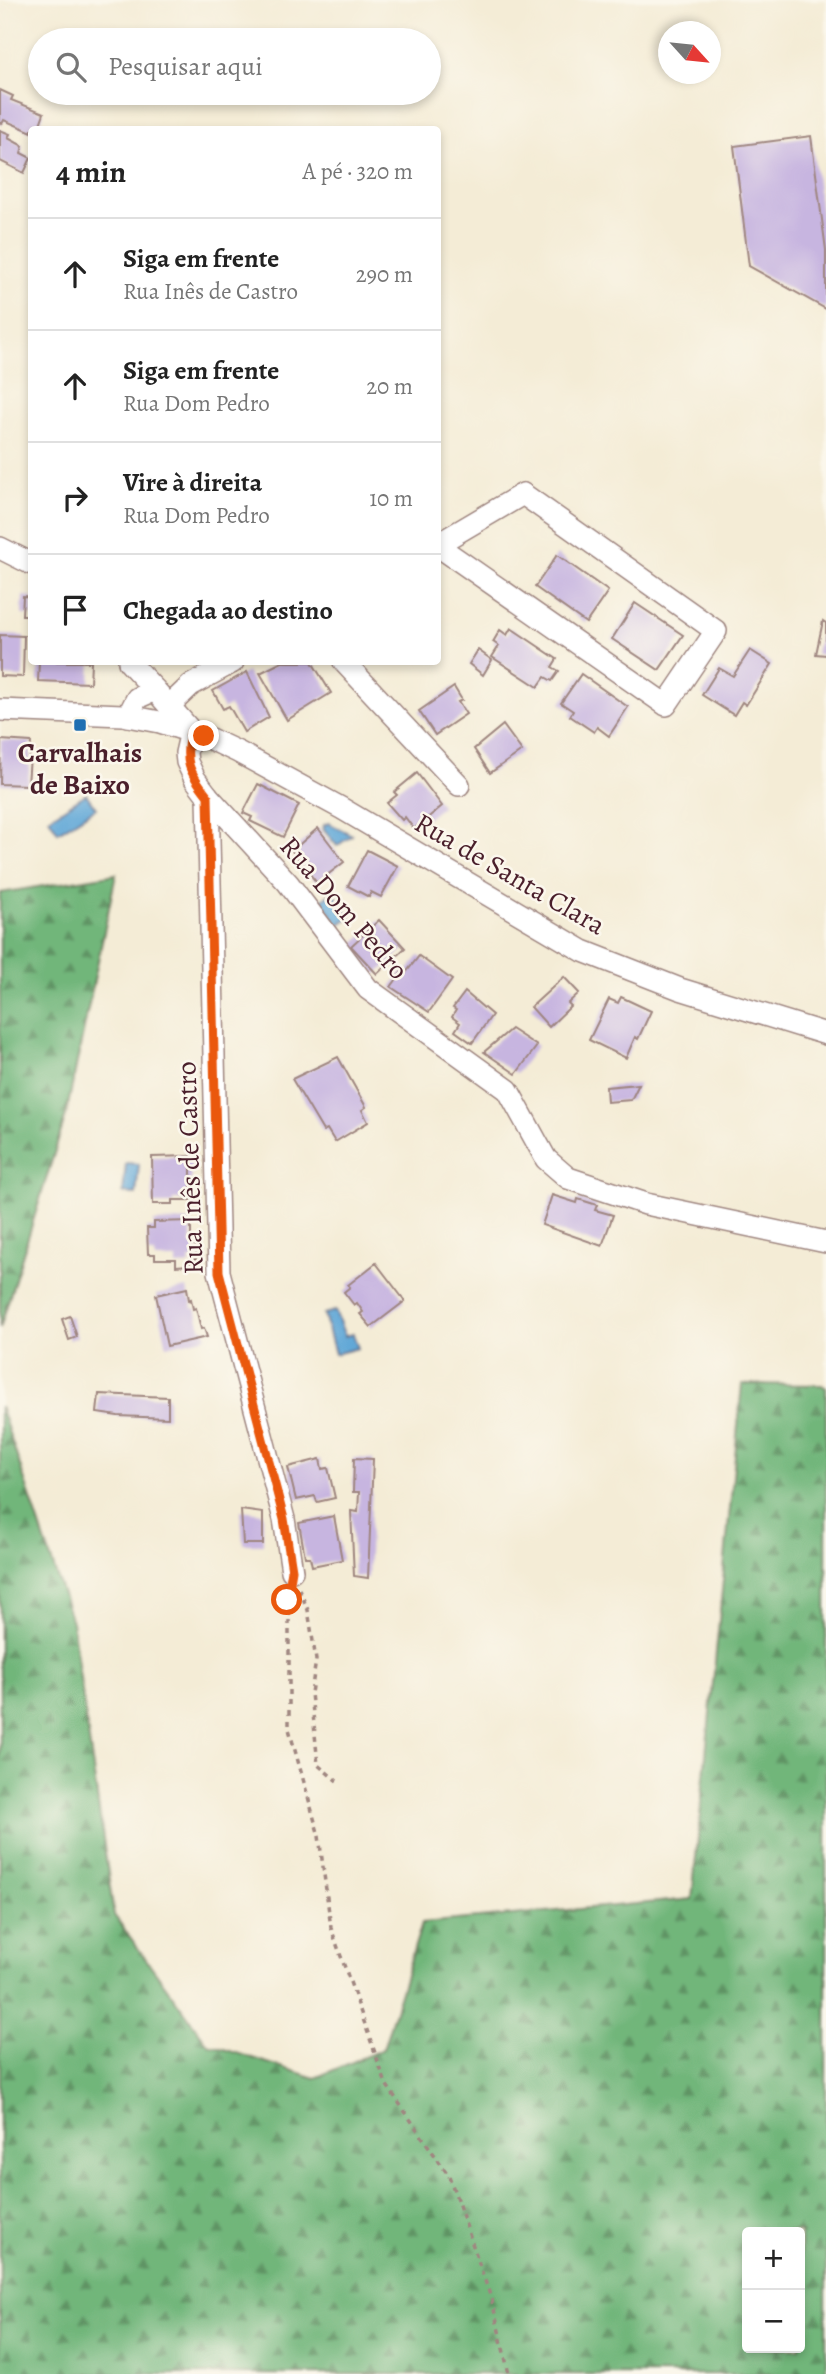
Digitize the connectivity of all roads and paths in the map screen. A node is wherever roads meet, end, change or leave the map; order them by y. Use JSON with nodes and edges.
{"nodes":[{"id":1,"x":441,"y":543,"type":"edge"},
{"id":2,"x":441,"y":547,"type":"edge"},
{"id":3,"x":0,"y":548,"type":"edge"},
{"id":4,"x":28,"y":562,"type":"edge"},
{"id":5,"x":133,"y":665,"type":"edge"},
{"id":6,"x":228,"y":665,"type":"edge"},
{"id":7,"x":347,"y":665,"type":"edge"},
{"id":8,"x":163,"y":697,"type":"junction"},
{"id":9,"x":0,"y":710,"type":"edge"},
{"id":10,"x":128,"y":716,"type":"junction"},
{"id":11,"x":186,"y":730,"type":"junction"},
{"id":12,"x":459,"y":785,"type":"dead end"},
{"id":13,"x":208,"y":796,"type":"junction"},
{"id":14,"x":826,"y":1034,"type":"edge"},
{"id":15,"x":826,"y":1242,"type":"edge"},
{"id":16,"x":292,"y":1570,"type":"junction"},
{"id":17,"x":337,"y":1781,"type":"dead end"},
{"id":18,"x":509,"y":2374,"type":"edge"}],
"edges":[{"from":1,"to":2,"type":"street"},
{"from":3,"to":4,"type":"street"},
{"from":5,"to":8,"type":"street"},
{"from":6,"to":8,"type":"street"},
{"from":7,"to":12,"type":"street"},
{"from":8,"to":10,"type":"street"},
{"from":8,"to":11,"type":"street"},
{"from":9,"to":10,"type":"street","name":"Rua de Santa Clara"},
{"from":10,"to":11,"type":"street","name":"Rua de Santa Clara"},
{"from":11,"to":13,"type":"street","name":"Rua Dom Pedro"},
{"from":11,"to":14,"type":"street","name":"Rua de Santa Clara"},
{"from":13,"to":15,"type":"street","name":"Rua Dom Pedro"},
{"from":13,"to":16,"type":"street","name":"Rua Inês de Castro"},
{"from":16,"to":17,"type":"path"},
{"from":16,"to":18,"type":"path"}]}
